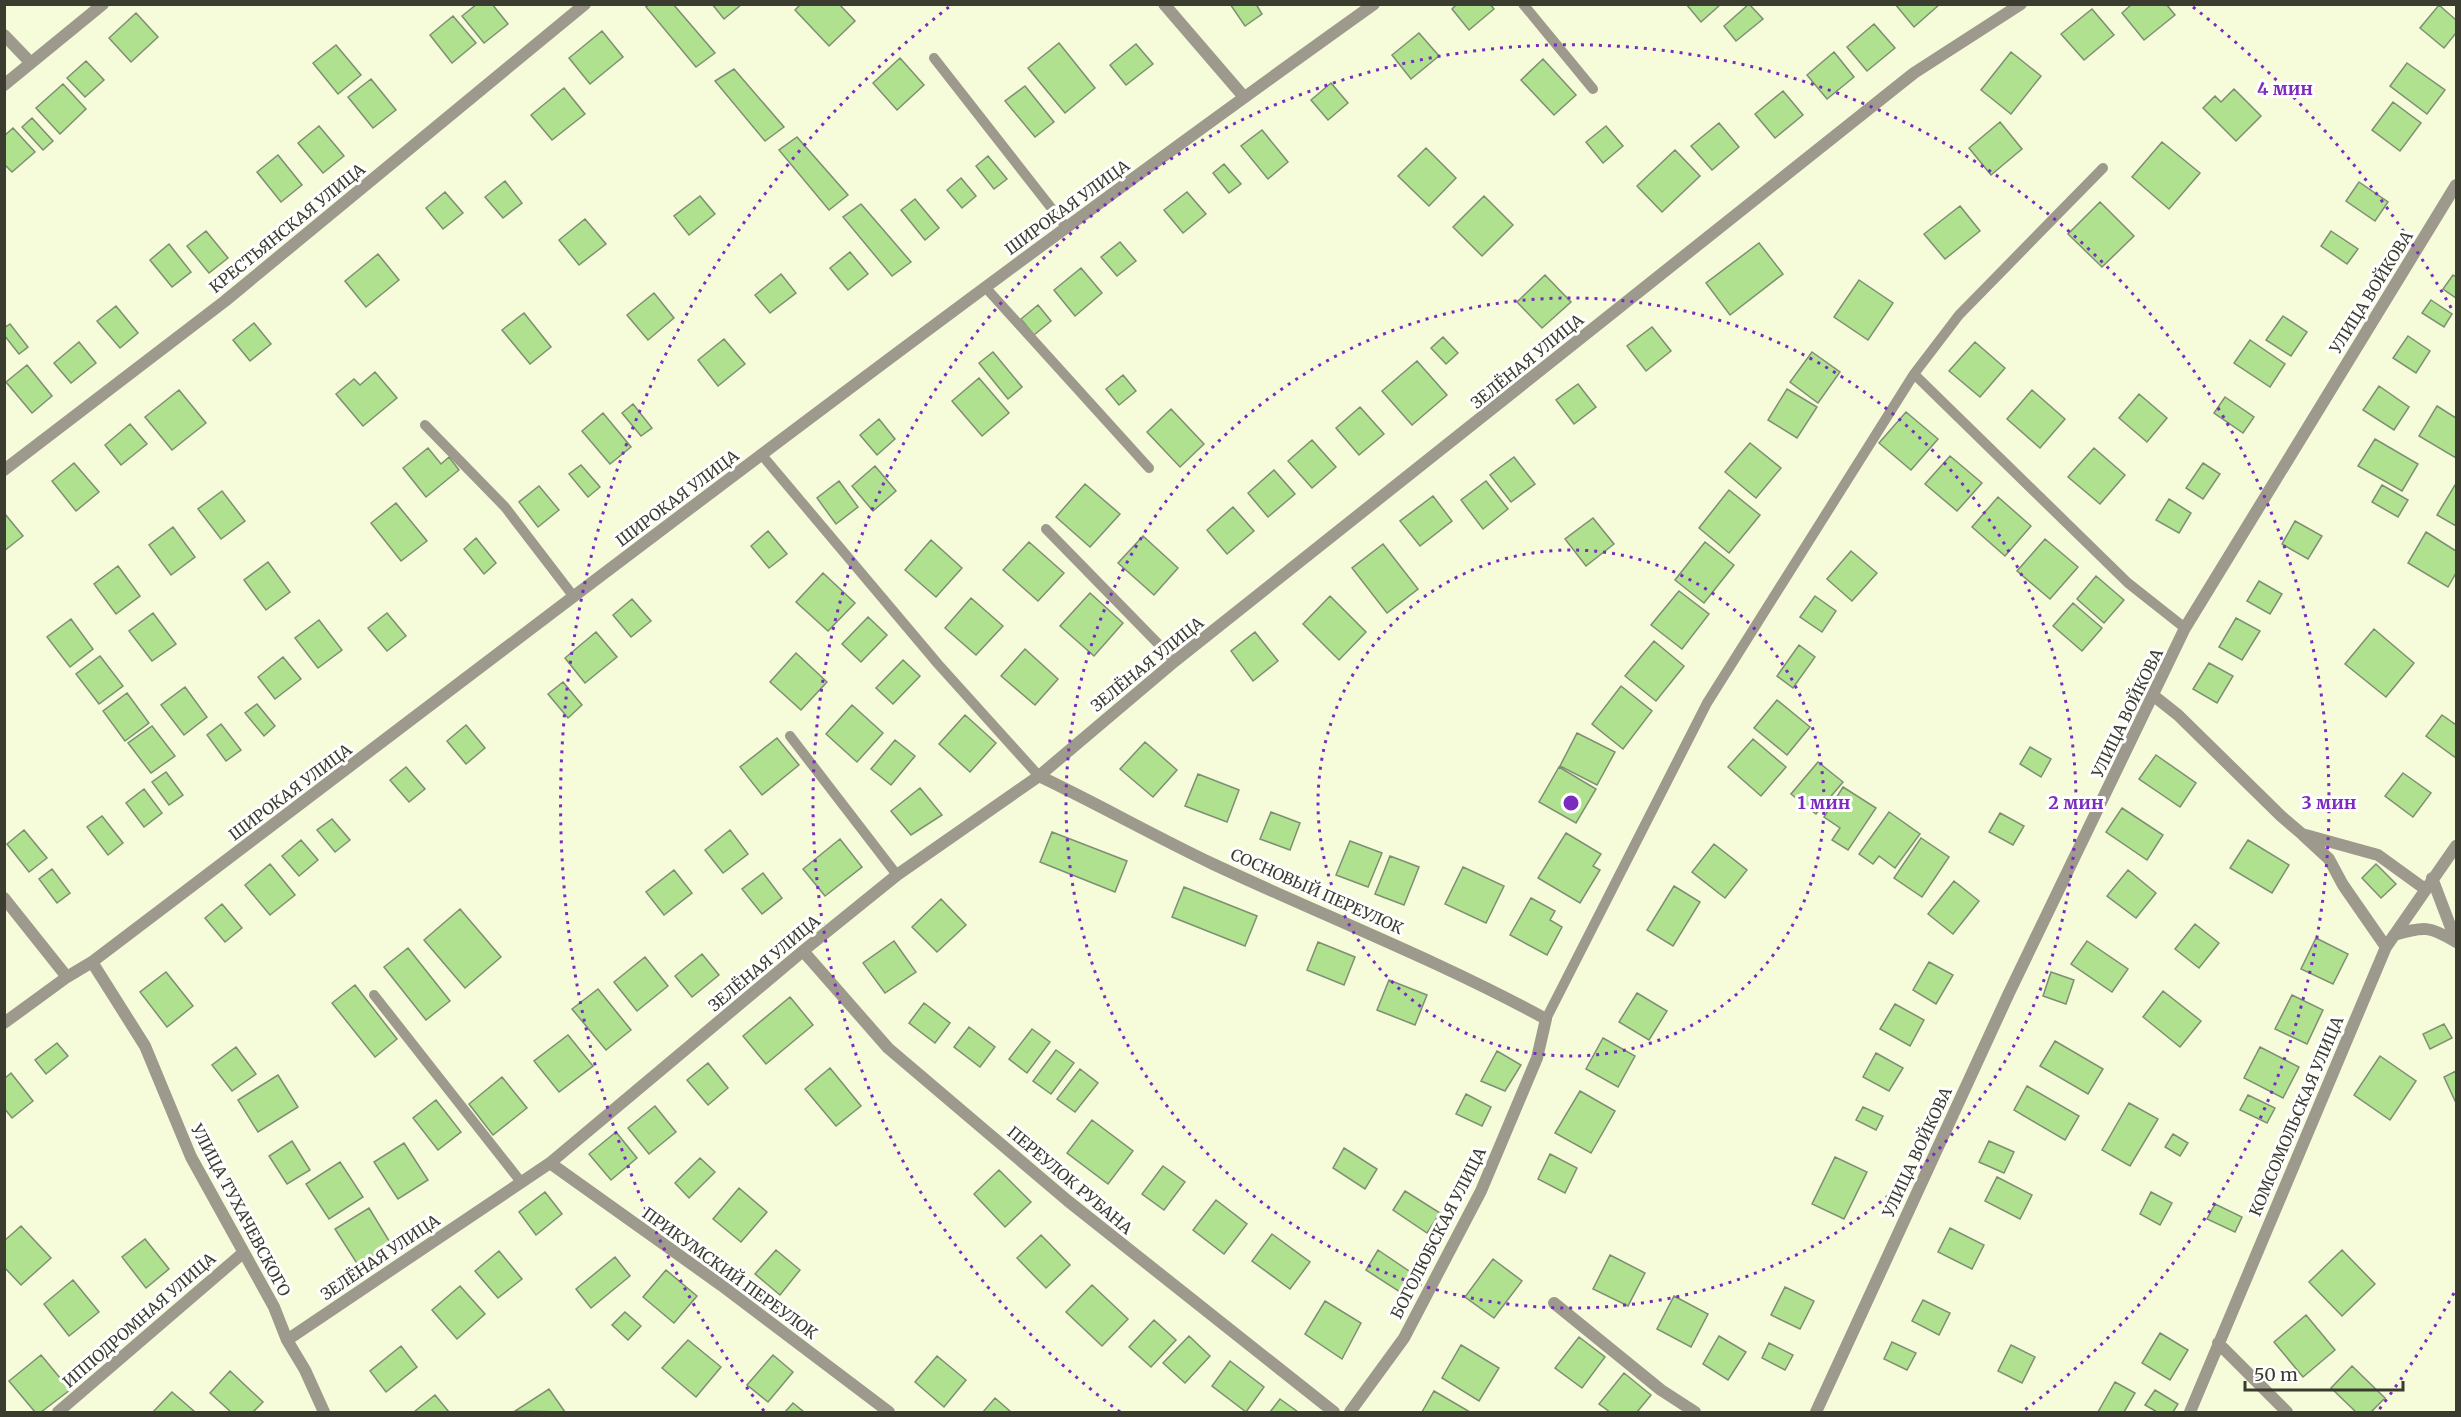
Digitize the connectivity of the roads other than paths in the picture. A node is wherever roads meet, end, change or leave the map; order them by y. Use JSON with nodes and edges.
{"nodes":[{"id":1,"x":103,"y":4,"type":"edge"},
{"id":2,"x":585,"y":4,"type":"edge"},
{"id":3,"x":1164,"y":4,"type":"edge"},
{"id":4,"x":1374,"y":4,"type":"edge"},
{"id":5,"x":1523,"y":4,"type":"edge"},
{"id":6,"x":2021,"y":4,"type":"edge"},
{"id":7,"x":4,"y":35,"type":"edge"},
{"id":8,"x":934,"y":58,"type":"dead end"},
{"id":9,"x":31,"y":63,"type":"junction"},
{"id":10,"x":4,"y":85,"type":"edge"},
{"id":11,"x":1593,"y":89,"type":"dead end"},
{"id":12,"x":1244,"y":97,"type":"junction"},
{"id":13,"x":2103,"y":168,"type":"dead end"},
{"id":14,"x":2457,"y":185,"type":"edge"},
{"id":15,"x":1067,"y":228,"type":"junction"},
{"id":16,"x":986,"y":288,"type":"junction"},
{"id":17,"x":1914,"y":374,"type":"junction"},
{"id":18,"x":425,"y":425,"type":"dead end"},
{"id":19,"x":761,"y":454,"type":"junction"},
{"id":20,"x":1149,"y":468,"type":"dead end"},
{"id":21,"x":4,"y":470,"type":"edge"},
{"id":22,"x":1046,"y":529,"type":"dead end"},
{"id":23,"x":574,"y":597,"type":"junction"},
{"id":24,"x":2185,"y":628,"type":"junction"},
{"id":25,"x":1175,"y":661,"type":"junction"},
{"id":26,"x":2154,"y":696,"type":"junction"},
{"id":27,"x":790,"y":736,"type":"dead end"},
{"id":28,"x":1039,"y":776,"type":"junction"},
{"id":29,"x":2302,"y":834,"type":"junction"},
{"id":30,"x":2457,"y":846,"type":"edge"},
{"id":31,"x":897,"y":875,"type":"junction"},
{"id":32,"x":2432,"y":878,"type":"junction"},
{"id":33,"x":2425,"y":889,"type":"junction"},
{"id":34,"x":4,"y":898,"type":"edge"},
{"id":35,"x":2394,"y":935,"type":"junction"},
{"id":36,"x":2457,"y":941,"type":"edge"},
{"id":37,"x":2386,"y":947,"type":"junction"},
{"id":38,"x":803,"y":951,"type":"junction"},
{"id":39,"x":92,"y":962,"type":"junction"},
{"id":40,"x":67,"y":977,"type":"junction"},
{"id":41,"x":374,"y":995,"type":"dead end"},
{"id":42,"x":1546,"y":1019,"type":"junction"},
{"id":43,"x":4,"y":1023,"type":"edge"},
{"id":44,"x":550,"y":1162,"type":"junction"},
{"id":45,"x":521,"y":1182,"type":"junction"},
{"id":46,"x":243,"y":1252,"type":"junction"},
{"id":47,"x":1554,"y":1303,"type":"dead end"},
{"id":48,"x":287,"y":1340,"type":"junction"},
{"id":49,"x":2218,"y":1343,"type":"junction"},
{"id":50,"x":58,"y":1413,"type":"edge"},
{"id":51,"x":324,"y":1413,"type":"edge"},
{"id":52,"x":889,"y":1413,"type":"edge"},
{"id":53,"x":1334,"y":1413,"type":"edge"},
{"id":54,"x":1350,"y":1413,"type":"edge"},
{"id":55,"x":1695,"y":1413,"type":"edge"},
{"id":56,"x":1816,"y":1413,"type":"edge"},
{"id":57,"x":2190,"y":1413,"type":"edge"},
{"id":58,"x":2287,"y":1413,"type":"edge"}],
"edges":[{"from":1,"to":9,"type":"street"},
{"from":2,"to":21,"type":"street","name":"КРЕСТЬЯНСКАЯ УЛИЦА"},
{"from":3,"to":12,"type":"street"},
{"from":4,"to":12,"type":"street","name":"ШИРОКАЯ УЛИЦА"},
{"from":5,"to":11,"type":"lane"},
{"from":6,"to":25,"type":"street","name":"ЗЕЛЁНАЯ УЛИЦА"},
{"from":7,"to":9,"type":"street"},
{"from":8,"to":15,"type":"lane"},
{"from":9,"to":10,"type":"street"},
{"from":12,"to":15,"type":"street","name":"ШИРОКАЯ УЛИЦА"},
{"from":13,"to":17,"type":"lane"},
{"from":14,"to":24,"type":"street","name":"УЛИЦА ВОЙКОВА"},
{"from":15,"to":16,"type":"street","name":"ШИРОКАЯ УЛИЦА"},
{"from":16,"to":19,"type":"street","name":"ШИРОКАЯ УЛИЦА"},
{"from":16,"to":20,"type":"lane"},
{"from":17,"to":24,"type":"lane"},
{"from":17,"to":42,"type":"lane"},
{"from":18,"to":23,"type":"lane"},
{"from":19,"to":23,"type":"street","name":"ШИРОКАЯ УЛИЦА"},
{"from":19,"to":28,"type":"lane"},
{"from":22,"to":25,"type":"lane"},
{"from":23,"to":39,"type":"street","name":"ШИРОКАЯ УЛИЦА"},
{"from":24,"to":26,"type":"street","name":"УЛИЦА ВОЙКОВА"},
{"from":25,"to":28,"type":"street","name":"ЗЕЛЁНАЯ УЛИЦА"},
{"from":26,"to":29,"type":"street"},
{"from":26,"to":56,"type":"street","name":"УЛИЦА ВОЙКОВА"},
{"from":27,"to":31,"type":"lane"},
{"from":28,"to":31,"type":"street","name":"ЗЕЛЁНАЯ УЛИЦА"},
{"from":28,"to":42,"type":"street","name":"СОСНОВЫЙ ПЕРЕУЛОК"},
{"from":29,"to":33,"type":"street"},
{"from":29,"to":37,"type":"street"},
{"from":30,"to":32,"type":"street","name":"КОМСОМОЛЬСКАЯ УЛИЦА"},
{"from":31,"to":38,"type":"street","name":"ЗЕЛЁНАЯ УЛИЦА"},
{"from":32,"to":33,"type":"street","name":"КОМСОМОЛЬСКАЯ УЛИЦА"},
{"from":32,"to":36,"type":"street"},
{"from":33,"to":35,"type":"street","name":"КОМСОМОЛЬСКАЯ УЛИЦА"},
{"from":34,"to":40,"type":"street"},
{"from":35,"to":36,"type":"street"},
{"from":35,"to":37,"type":"street","name":"КОМСОМОЛЬСКАЯ УЛИЦА"},
{"from":37,"to":49,"type":"street","name":"КОМСОМОЛЬСКАЯ УЛИЦА"},
{"from":38,"to":44,"type":"street","name":"ЗЕЛЁНАЯ УЛИЦА"},
{"from":38,"to":53,"type":"street","name":"ПЕРЕУЛОК РУБАНА"},
{"from":39,"to":40,"type":"street","name":"ШИРОКАЯ УЛИЦА"},
{"from":39,"to":46,"type":"street","name":"УЛИЦА ТУХАЧЕВСКОГО"},
{"from":40,"to":43,"type":"street","name":"ШИРОКАЯ УЛИЦА"},
{"from":41,"to":45,"type":"lane"},
{"from":42,"to":54,"type":"street","name":"БОГОЛЮБСКАЯ УЛИЦА"},
{"from":44,"to":45,"type":"street","name":"ЗЕЛЁНАЯ УЛИЦА"},
{"from":44,"to":52,"type":"street","name":"ПРИКУМСКИЙ ПЕРЕУЛОК"},
{"from":45,"to":48,"type":"street","name":"ЗЕЛЁНАЯ УЛИЦА"},
{"from":46,"to":48,"type":"street","name":"УЛИЦА ТУХАЧЕВСКОГО"},
{"from":46,"to":50,"type":"street","name":"ИППОДРОМНАЯ УЛИЦА"},
{"from":47,"to":55,"type":"street"},
{"from":48,"to":51,"type":"street","name":"УЛИЦА ТУХАЧЕВСКОГО"},
{"from":49,"to":57,"type":"street","name":"КОМСОМОЛЬСКАЯ УЛИЦА"},
{"from":49,"to":58,"type":"street"}]}
